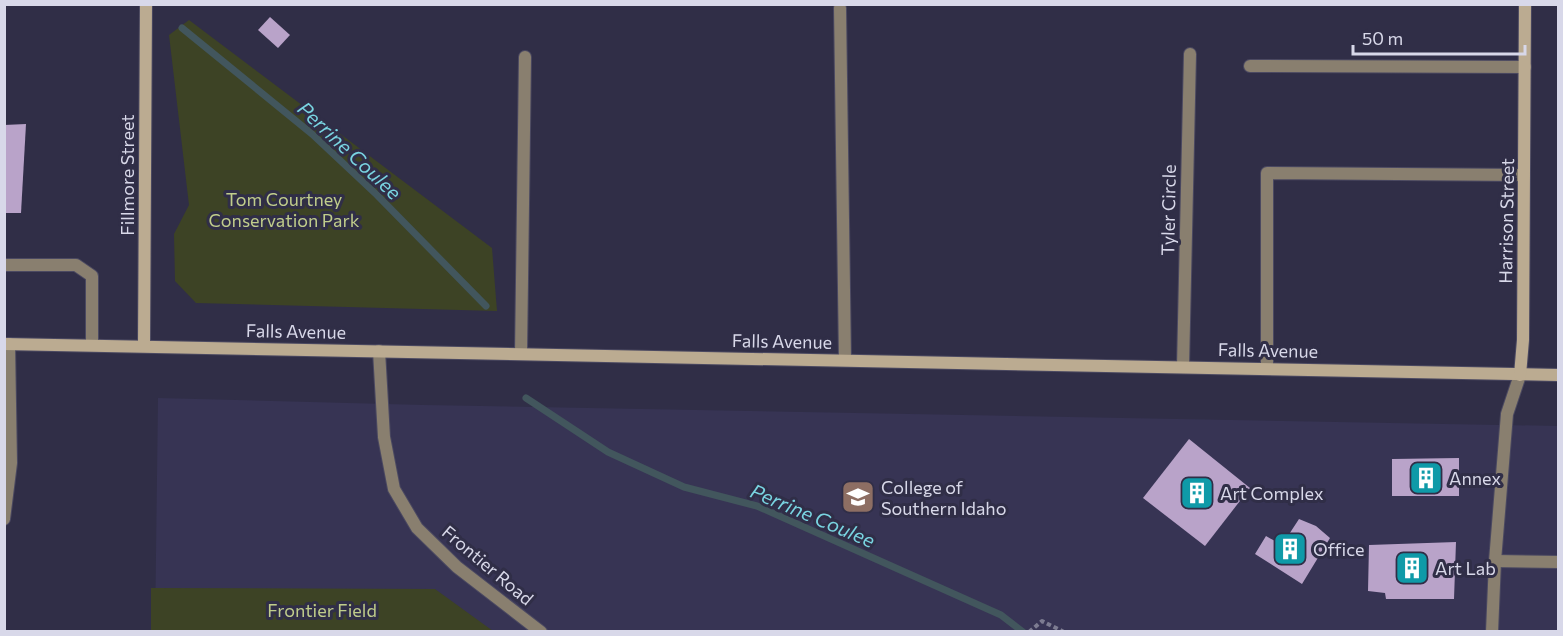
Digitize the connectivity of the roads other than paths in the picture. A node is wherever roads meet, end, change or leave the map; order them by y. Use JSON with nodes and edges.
{"nodes":[{"id":1,"x":146,"y":4,"type":"edge"},
{"id":2,"x":1525,"y":4,"type":"edge"},
{"id":3,"x":840,"y":8,"type":"dead end"},
{"id":4,"x":1190,"y":54,"type":"dead end"},
{"id":5,"x":525,"y":57,"type":"dead end"},
{"id":6,"x":1250,"y":66,"type":"dead end"},
{"id":7,"x":1525,"y":67,"type":"junction"},
{"id":8,"x":1524,"y":175,"type":"junction"},
{"id":9,"x":4,"y":265,"type":"edge"},
{"id":10,"x":7,"y":344,"type":"edge"},
{"id":11,"x":92,"y":345,"type":"junction"},
{"id":12,"x":144,"y":346,"type":"junction"},
{"id":13,"x":379,"y":351,"type":"junction"},
{"id":14,"x":521,"y":354,"type":"junction"},
{"id":15,"x":845,"y":360,"type":"junction"},
{"id":16,"x":1184,"y":367,"type":"junction"},
{"id":17,"x":1267,"y":368,"type":"junction"},
{"id":18,"x":1520,"y":375,"type":"junction"},
{"id":19,"x":1558,"y":375,"type":"edge"},
{"id":20,"x":4,"y":519,"type":"edge"},
{"id":21,"x":1495,"y":561,"type":"junction"},
{"id":22,"x":1558,"y":562,"type":"edge"},
{"id":23,"x":541,"y":632,"type":"edge"},
{"id":24,"x":1492,"y":632,"type":"edge"}],
"edges":[{"from":1,"to":12,"type":"main road","name":"Fillmore Street"},
{"from":2,"to":7,"type":"main road","name":"Harrison Street"},
{"from":3,"to":15,"type":"street"},
{"from":4,"to":16,"type":"street","name":"Tyler Circle"},
{"from":5,"to":14,"type":"street"},
{"from":6,"to":7,"type":"street"},
{"from":7,"to":8,"type":"main road","name":"Harrison Street"},
{"from":8,"to":17,"type":"street"},
{"from":8,"to":18,"type":"main road","name":"Harrison Street"},
{"from":9,"to":11,"type":"street"},
{"from":10,"to":11,"type":"main road","name":"Falls Avenue"},
{"from":10,"to":20,"type":"street"},
{"from":11,"to":12,"type":"main road","name":"Falls Avenue"},
{"from":12,"to":13,"type":"main road","name":"Falls Avenue"},
{"from":13,"to":14,"type":"main road","name":"Falls Avenue"},
{"from":13,"to":23,"type":"street","name":"Frontier Road"},
{"from":14,"to":15,"type":"main road","name":"Falls Avenue"},
{"from":15,"to":16,"type":"main road","name":"Falls Avenue"},
{"from":16,"to":17,"type":"main road","name":"Falls Avenue"},
{"from":17,"to":18,"type":"main road","name":"Falls Avenue"},
{"from":18,"to":19,"type":"main road","name":"Falls Avenue"},
{"from":18,"to":21,"type":"street"},
{"from":21,"to":22,"type":"street"},
{"from":21,"to":24,"type":"street"}]}
